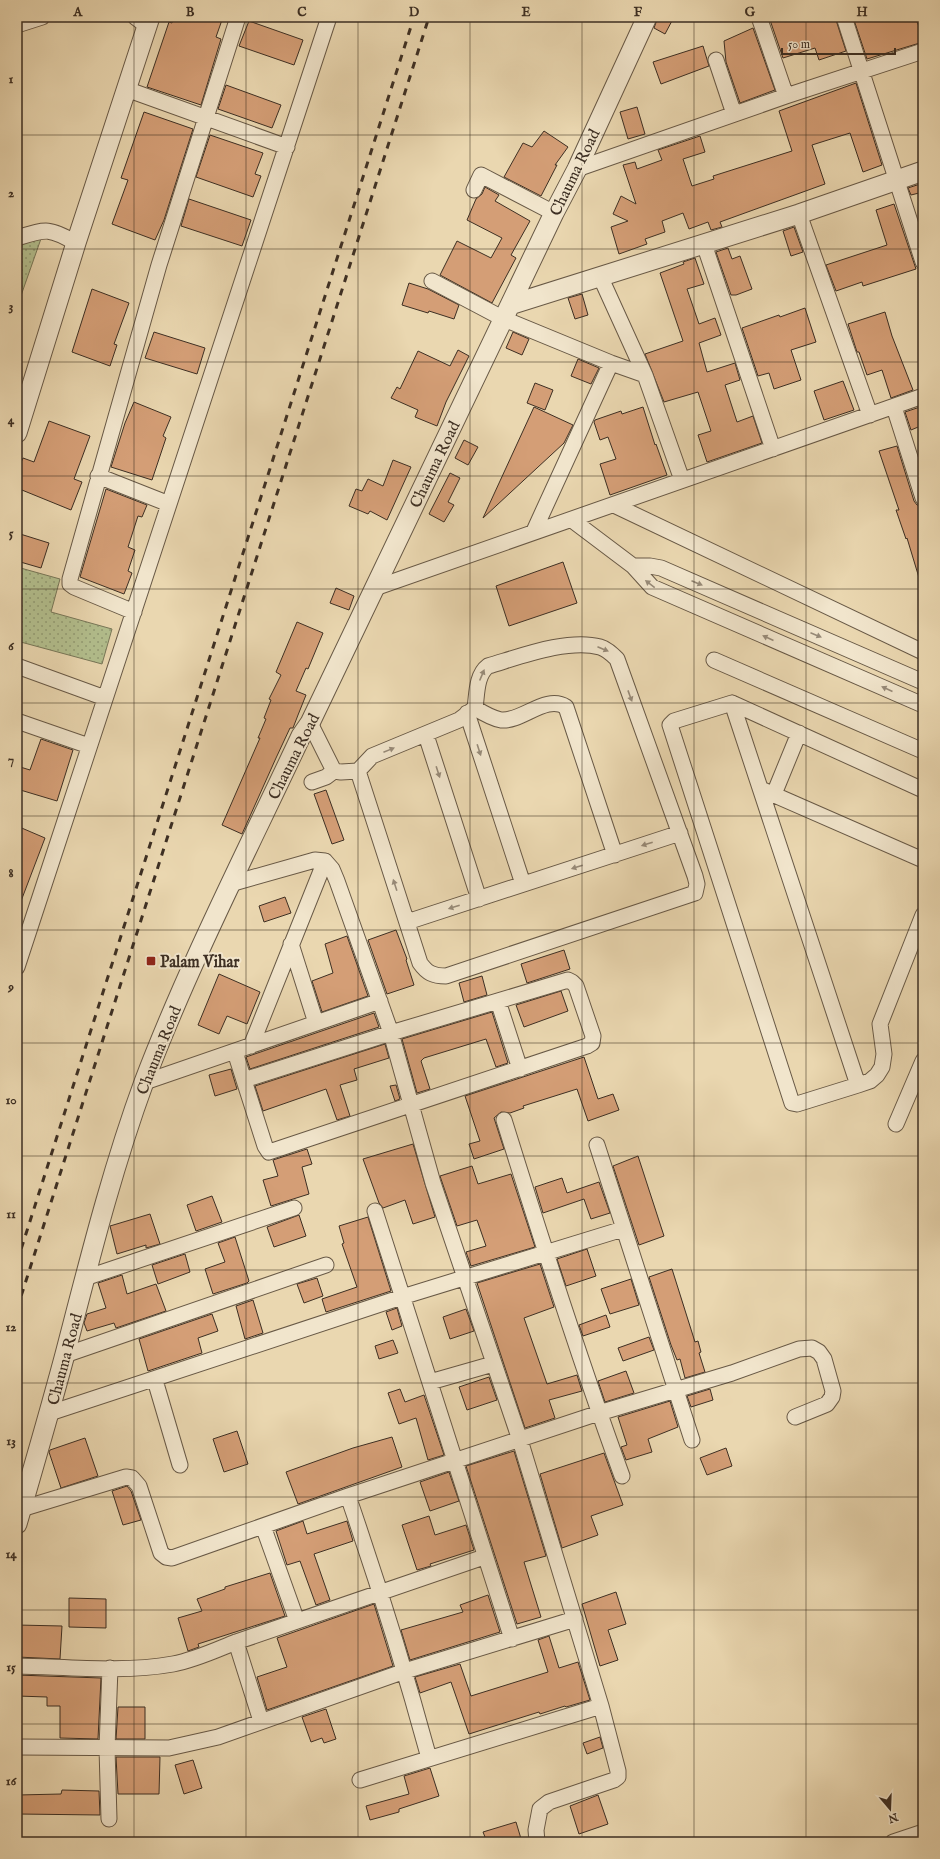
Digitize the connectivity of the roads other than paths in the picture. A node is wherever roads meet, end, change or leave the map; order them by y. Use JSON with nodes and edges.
{"nodes":[{"id":1,"x":42,"y":17,"type":"edge"},
{"id":2,"x":238,"y":17,"type":"edge"},
{"id":3,"x":329,"y":17,"type":"edge"},
{"id":4,"x":647,"y":17,"type":"edge"},
{"id":5,"x":759,"y":17,"type":"edge"},
{"id":6,"x":844,"y":17,"type":"edge"},
{"id":7,"x":144,"y":20,"type":"edge"},
{"id":8,"x":17,"y":25,"type":"edge"},
{"id":9,"x":923,"y":51,"type":"edge"},
{"id":10,"x":716,"y":60,"type":"dead end"},
{"id":11,"x":862,"y":70,"type":"junction"},
{"id":12,"x":126,"y":90,"type":"junction"},
{"id":13,"x":786,"y":96,"type":"junction"},
{"id":14,"x":734,"y":114,"type":"junction"},
{"id":15,"x":206,"y":118,"type":"junction"},
{"id":16,"x":287,"y":147,"type":"junction"},
{"id":17,"x":577,"y":169,"type":"junction"},
{"id":18,"x":923,"y":170,"type":"edge"},
{"id":19,"x":896,"y":179,"type":"junction"},
{"id":20,"x":474,"y":190,"type":"dead end"},
{"id":21,"x":554,"y":213,"type":"junction"},
{"id":22,"x":799,"y":214,"type":"junction"},
{"id":23,"x":17,"y":238,"type":"edge"},
{"id":24,"x":76,"y":243,"type":"junction"},
{"id":25,"x":704,"y":244,"type":"junction"},
{"id":26,"x":923,"y":262,"type":"edge"},
{"id":27,"x":600,"y":276,"type":"junction"},
{"id":28,"x":432,"y":281,"type":"dead end"},
{"id":29,"x":507,"y":312,"type":"junction"},
{"id":30,"x":611,"y":363,"type":"junction"},
{"id":31,"x":645,"y":375,"type":"junction"},
{"id":32,"x":923,"y":396,"type":"edge"},
{"id":33,"x":894,"y":407,"type":"junction"},
{"id":34,"x":870,"y":415,"type":"junction"},
{"id":35,"x":17,"y":433,"type":"edge"},
{"id":36,"x":773,"y":449,"type":"junction"},
{"id":37,"x":98,"y":476,"type":"junction"},
{"id":38,"x":682,"y":480,"type":"junction"},
{"id":39,"x":923,"y":498,"type":"edge"},
{"id":40,"x":169,"y":504,"type":"junction"},
{"id":41,"x":614,"y":506,"type":"junction"},
{"id":42,"x":572,"y":520,"type":"junction"},
{"id":43,"x":534,"y":532,"type":"junction"},
{"id":44,"x":633,"y":566,"type":"junction"},
{"id":45,"x":375,"y":588,"type":"junction"},
{"id":46,"x":134,"y":612,"type":"junction"},
{"id":47,"x":923,"y":652,"type":"edge"},
{"id":48,"x":714,"y":660,"type":"dead end"},
{"id":49,"x":17,"y":666,"type":"edge"},
{"id":50,"x":923,"y":682,"type":"edge"},
{"id":51,"x":105,"y":698,"type":"junction"},
{"id":52,"x":732,"y":702,"type":"junction"},
{"id":53,"x":923,"y":705,"type":"edge"},
{"id":54,"x":471,"y":711,"type":"junction"},
{"id":55,"x":17,"y":721,"type":"edge"},
{"id":56,"x":310,"y":723,"type":"junction"},
{"id":57,"x":799,"y":733,"type":"junction"},
{"id":58,"x":426,"y":735,"type":"junction"},
{"id":59,"x":89,"y":746,"type":"junction"},
{"id":60,"x":923,"y":752,"type":"edge"},
{"id":61,"x":334,"y":770,"type":"junction"},
{"id":62,"x":358,"y":771,"type":"junction"},
{"id":63,"x":312,"y":782,"type":"dead end"},
{"id":64,"x":923,"y":790,"type":"edge"},
{"id":65,"x":767,"y":792,"type":"junction"},
{"id":66,"x":680,"y":833,"type":"junction"},
{"id":67,"x":614,"y":855,"type":"junction"},
{"id":68,"x":923,"y":860,"type":"edge"},
{"id":69,"x":325,"y":861,"type":"junction"},
{"id":70,"x":230,"y":884,"type":"junction"},
{"id":71,"x":523,"y":884,"type":"junction"},
{"id":72,"x":479,"y":899,"type":"junction"},
{"id":73,"x":923,"y":916,"type":"edge"},
{"id":74,"x":407,"y":922,"type":"junction"},
{"id":75,"x":920,"y":932,"type":"edge"},
{"id":76,"x":291,"y":944,"type":"junction"},
{"id":77,"x":917,"y":951,"type":"edge"},
{"id":78,"x":17,"y":967,"type":"edge"},
{"id":79,"x":380,"y":1001,"type":"junction"},
{"id":80,"x":498,"y":1001,"type":"junction"},
{"id":81,"x":316,"y":1023,"type":"junction"},
{"id":82,"x":391,"y":1033,"type":"junction"},
{"id":83,"x":251,"y":1046,"type":"junction"},
{"id":84,"x":235,"y":1052,"type":"junction"},
{"id":85,"x":923,"y":1061,"type":"edge"},
{"id":86,"x":520,"y":1069,"type":"junction"},
{"id":87,"x":244,"y":1080,"type":"junction"},
{"id":88,"x":145,"y":1082,"type":"junction"},
{"id":89,"x":858,"y":1085,"type":"junction"},
{"id":90,"x":412,"y":1104,"type":"junction"},
{"id":91,"x":504,"y":1120,"type":"dead end"},
{"id":92,"x":896,"y":1124,"type":"dead end"},
{"id":93,"x":597,"y":1145,"type":"dead end"},
{"id":94,"x":294,"y":1208,"type":"dead end"},
{"id":95,"x":375,"y":1211,"type":"dead end"},
{"id":96,"x":623,"y":1228,"type":"junction"},
{"id":97,"x":545,"y":1253,"type":"junction"},
{"id":98,"x":326,"y":1265,"type":"dead end"},
{"id":99,"x":464,"y":1277,"type":"junction"},
{"id":100,"x":85,"y":1278,"type":"junction"},
{"id":101,"x":402,"y":1297,"type":"junction"},
{"id":102,"x":65,"y":1355,"type":"junction"},
{"id":103,"x":493,"y":1364,"type":"junction"},
{"id":104,"x":164,"y":1382,"type":"junction"},
{"id":105,"x":430,"y":1382,"type":"junction"},
{"id":106,"x":675,"y":1390,"type":"junction"},
{"id":107,"x":137,"y":1393,"type":"dead end"},
{"id":108,"x":50,"y":1413,"type":"junction"},
{"id":109,"x":599,"y":1413,"type":"junction"},
{"id":110,"x":795,"y":1417,"type":"dead end"},
{"id":111,"x":520,"y":1440,"type":"junction"},
{"id":112,"x":692,"y":1440,"type":"dead end"},
{"id":113,"x":455,"y":1461,"type":"junction"},
{"id":114,"x":180,"y":1465,"type":"dead end"},
{"id":115,"x":622,"y":1476,"type":"dead end"},
{"id":116,"x":348,"y":1496,"type":"junction"},
{"id":117,"x":19,"y":1517,"type":"edge"},
{"id":118,"x":263,"y":1526,"type":"junction"},
{"id":119,"x":484,"y":1557,"type":"junction"},
{"id":120,"x":381,"y":1591,"type":"junction"},
{"id":121,"x":575,"y":1619,"type":"junction"},
{"id":122,"x":297,"y":1621,"type":"junction"},
{"id":123,"x":512,"y":1638,"type":"junction"},
{"id":124,"x":236,"y":1642,"type":"junction"},
{"id":125,"x":17,"y":1666,"type":"edge"},
{"id":126,"x":110,"y":1668,"type":"junction"},
{"id":127,"x":405,"y":1671,"type":"junction"},
{"id":128,"x":601,"y":1706,"type":"junction"},
{"id":129,"x":261,"y":1721,"type":"junction"},
{"id":130,"x":17,"y":1747,"type":"edge"},
{"id":131,"x":107,"y":1748,"type":"junction"},
{"id":132,"x":429,"y":1758,"type":"junction"},
{"id":133,"x":360,"y":1780,"type":"dead end"},
{"id":134,"x":109,"y":1819,"type":"dead end"},
{"id":135,"x":923,"y":1832,"type":"edge"},
{"id":136,"x":537,"y":1842,"type":"edge"},
{"id":137,"x":893,"y":1842,"type":"edge"}],
"edges":[{"from":1,"to":8,"type":"street"},
{"from":2,"to":15,"type":"street"},
{"from":3,"to":16,"type":"street"},
{"from":4,"to":17,"type":"street","name":"Chauma Road"},
{"from":5,"to":13,"type":"street"},
{"from":6,"to":11,"type":"street"},
{"from":7,"to":12,"type":"street"},
{"from":9,"to":11,"type":"street"},
{"from":10,"to":14,"type":"street"},
{"from":11,"to":13,"type":"street"},
{"from":11,"to":19,"type":"street"},
{"from":12,"to":15,"type":"street"},
{"from":12,"to":24,"type":"street"},
{"from":13,"to":14,"type":"street"},
{"from":14,"to":17,"type":"street"},
{"from":15,"to":16,"type":"street"},
{"from":15,"to":37,"type":"street"},
{"from":16,"to":40,"type":"street"},
{"from":17,"to":21,"type":"street","name":"Chauma Road"},
{"from":18,"to":19,"type":"street"},
{"from":19,"to":22,"type":"street"},
{"from":19,"to":26,"type":"street"},
{"from":20,"to":21,"type":"street"},
{"from":21,"to":29,"type":"street","name":"Chauma Road"},
{"from":22,"to":25,"type":"street"},
{"from":22,"to":34,"type":"street"},
{"from":23,"to":24,"type":"street"},
{"from":24,"to":35,"type":"street"},
{"from":25,"to":27,"type":"street"},
{"from":25,"to":36,"type":"street"},
{"from":27,"to":29,"type":"street"},
{"from":27,"to":31,"type":"street"},
{"from":28,"to":29,"type":"street"},
{"from":29,"to":30,"type":"street"},
{"from":29,"to":45,"type":"street","name":"Chauma Road"},
{"from":30,"to":31,"type":"street"},
{"from":30,"to":43,"type":"street"},
{"from":31,"to":38,"type":"street"},
{"from":32,"to":33,"type":"street"},
{"from":33,"to":34,"type":"street"},
{"from":33,"to":39,"type":"street"},
{"from":34,"to":36,"type":"street"},
{"from":36,"to":38,"type":"street"},
{"from":37,"to":40,"type":"street"},
{"from":37,"to":46,"type":"street"},
{"from":38,"to":41,"type":"street"},
{"from":40,"to":46,"type":"street"},
{"from":41,"to":42,"type":"street"},
{"from":41,"to":47,"type":"street"},
{"from":42,"to":43,"type":"street"},
{"from":42,"to":44,"type":"street"},
{"from":43,"to":45,"type":"street"},
{"from":44,"to":50,"type":"street","one_way":true},
{"from":53,"to":44,"type":"street","one_way":true},
{"from":45,"to":56,"type":"street","name":"Chauma Road"},
{"from":46,"to":51,"type":"street"},
{"from":48,"to":60,"type":"street"},
{"from":49,"to":51,"type":"street"},
{"from":51,"to":59,"type":"street"},
{"from":52,"to":57,"type":"street"},
{"from":52,"to":65,"type":"street"},
{"from":52,"to":89,"type":"street"},
{"from":54,"to":58,"type":"street"},
{"from":54,"to":66,"type":"street","one_way":true},
{"from":54,"to":67,"type":"street"},
{"from":54,"to":71,"type":"street","one_way":true},
{"from":55,"to":59,"type":"street"},
{"from":56,"to":61,"type":"street"},
{"from":56,"to":70,"type":"street","name":"Chauma Road"},
{"from":57,"to":64,"type":"street"},
{"from":57,"to":65,"type":"street"},
{"from":62,"to":58,"type":"street","one_way":true},
{"from":58,"to":72,"type":"street","one_way":true},
{"from":59,"to":78,"type":"street"},
{"from":61,"to":62,"type":"street"},
{"from":61,"to":63,"type":"street"},
{"from":74,"to":62,"type":"street","one_way":true},
{"from":65,"to":68,"type":"street"},
{"from":65,"to":89,"type":"street"},
{"from":66,"to":67,"type":"street","one_way":true},
{"from":66,"to":74,"type":"street"},
{"from":67,"to":71,"type":"street","one_way":true},
{"from":69,"to":70,"type":"street"},
{"from":69,"to":76,"type":"street"},
{"from":69,"to":79,"type":"street"},
{"from":70,"to":88,"type":"street","name":"Chauma Road"},
{"from":71,"to":72,"type":"street"},
{"from":72,"to":74,"type":"street","one_way":true},
{"from":73,"to":75,"type":"street"},
{"from":75,"to":77,"type":"street"},
{"from":76,"to":81,"type":"street"},
{"from":76,"to":83,"type":"street"},
{"from":77,"to":89,"type":"street"},
{"from":79,"to":81,"type":"street"},
{"from":79,"to":82,"type":"street"},
{"from":80,"to":82,"type":"street"},
{"from":80,"to":86,"type":"street"},
{"from":80,"to":86,"type":"street"},
{"from":81,"to":83,"type":"street"},
{"from":82,"to":87,"type":"street"},
{"from":82,"to":90,"type":"street"},
{"from":83,"to":84,"type":"street"},
{"from":84,"to":87,"type":"street"},
{"from":84,"to":88,"type":"street"},
{"from":85,"to":92,"type":"street"},
{"from":86,"to":90,"type":"street"},
{"from":87,"to":90,"type":"street"},
{"from":88,"to":100,"type":"street","name":"Chauma Road"},
{"from":90,"to":99,"type":"street"},
{"from":91,"to":97,"type":"street"},
{"from":93,"to":96,"type":"street"},
{"from":94,"to":100,"type":"street"},
{"from":95,"to":101,"type":"street"},
{"from":96,"to":97,"type":"street"},
{"from":96,"to":106,"type":"street"},
{"from":97,"to":99,"type":"street"},
{"from":97,"to":109,"type":"street"},
{"from":98,"to":102,"type":"street"},
{"from":99,"to":101,"type":"street"},
{"from":99,"to":103,"type":"street"},
{"from":100,"to":102,"type":"street","name":"Chauma Road"},
{"from":101,"to":104,"type":"street"},
{"from":101,"to":105,"type":"street"},
{"from":102,"to":108,"type":"street","name":"Chauma Road"},
{"from":103,"to":105,"type":"street"},
{"from":103,"to":111,"type":"street"},
{"from":104,"to":107,"type":"street"},
{"from":104,"to":108,"type":"street"},
{"from":104,"to":114,"type":"street"},
{"from":105,"to":113,"type":"street"},
{"from":106,"to":109,"type":"street"},
{"from":106,"to":110,"type":"street"},
{"from":106,"to":112,"type":"street"},
{"from":108,"to":117,"type":"street","name":"Chauma Road"},
{"from":109,"to":111,"type":"street"},
{"from":109,"to":115,"type":"street"},
{"from":111,"to":113,"type":"street"},
{"from":111,"to":121,"type":"street"},
{"from":113,"to":116,"type":"street"},
{"from":113,"to":119,"type":"street"},
{"from":116,"to":118,"type":"street"},
{"from":116,"to":120,"type":"street"},
{"from":117,"to":118,"type":"street"},
{"from":118,"to":122,"type":"street"},
{"from":119,"to":120,"type":"street"},
{"from":119,"to":123,"type":"street"},
{"from":120,"to":122,"type":"street"},
{"from":120,"to":127,"type":"street"},
{"from":121,"to":123,"type":"street"},
{"from":121,"to":128,"type":"street"},
{"from":122,"to":124,"type":"street"},
{"from":123,"to":127,"type":"street"},
{"from":124,"to":126,"type":"street"},
{"from":124,"to":129,"type":"street"},
{"from":125,"to":126,"type":"street"},
{"from":126,"to":131,"type":"street"},
{"from":127,"to":129,"type":"street"},
{"from":127,"to":132,"type":"street"},
{"from":128,"to":132,"type":"street"},
{"from":128,"to":136,"type":"street"},
{"from":129,"to":131,"type":"street"},
{"from":130,"to":131,"type":"street"},
{"from":131,"to":134,"type":"street"},
{"from":132,"to":133,"type":"street"},
{"from":135,"to":137,"type":"street"}]}
